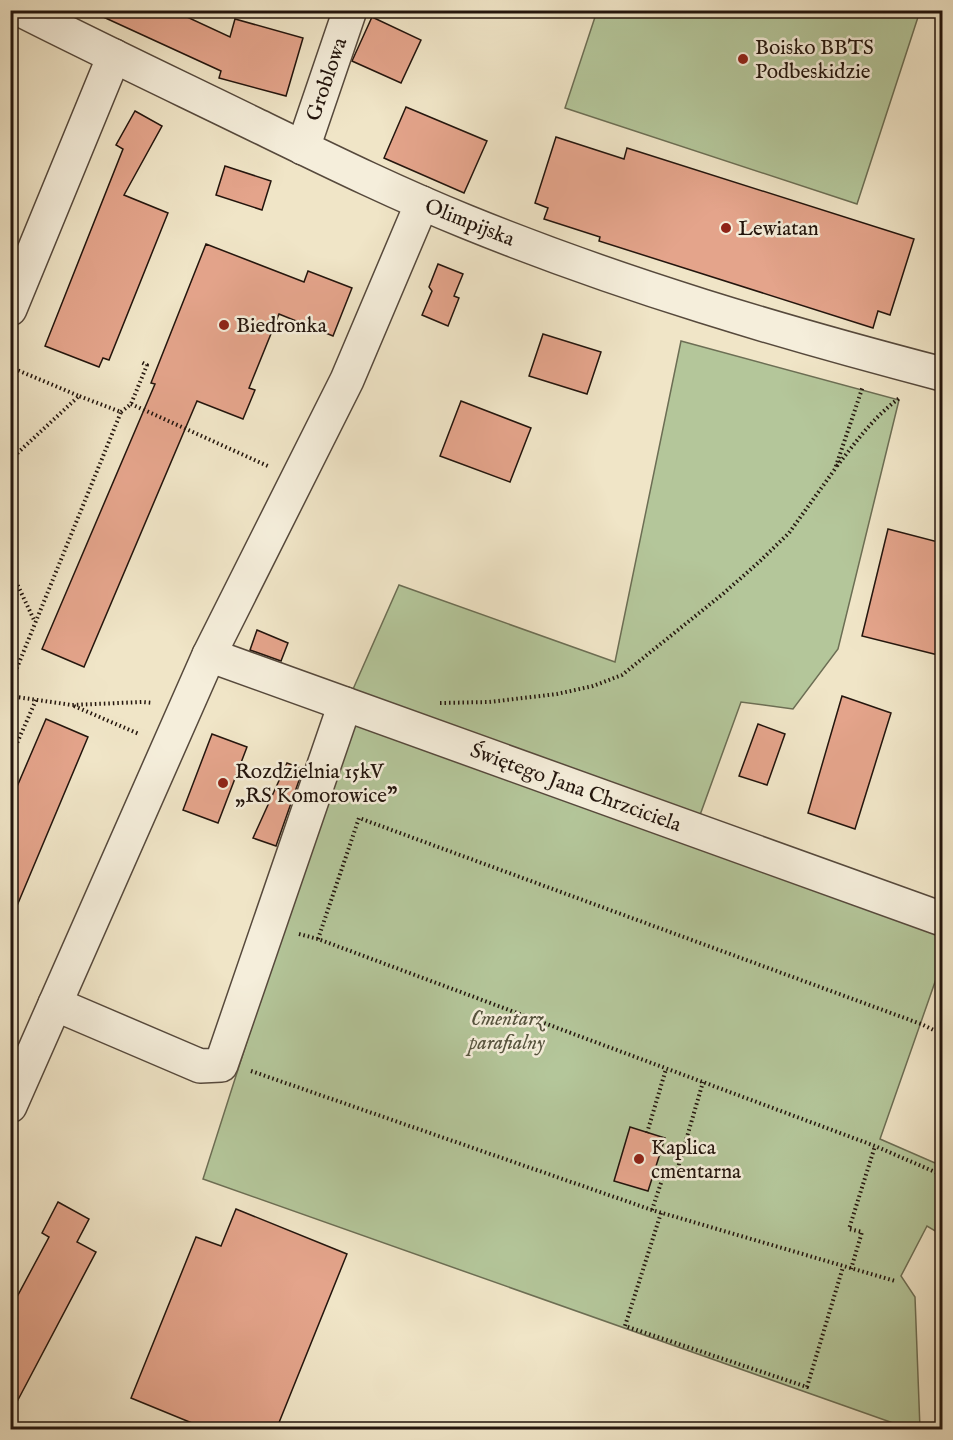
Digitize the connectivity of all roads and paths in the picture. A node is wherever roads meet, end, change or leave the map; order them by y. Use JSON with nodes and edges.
{"nodes":[{"id":1,"x":21,"y":10,"type":"edge"},
{"id":2,"x":350,"y":10,"type":"edge"},
{"id":3,"x":114,"y":56,"type":"junction"},
{"id":4,"x":303,"y":148,"type":"junction"},
{"id":5,"x":422,"y":203,"type":"junction"},
{"id":6,"x":10,"y":309,"type":"edge"},
{"id":7,"x":141,"y":362,"type":"dead end"},
{"id":8,"x":10,"y":367,"type":"edge"},
{"id":9,"x":942,"y":374,"type":"edge"},
{"id":10,"x":865,"y":379,"type":"dead end"},
{"id":11,"x":905,"y":394,"type":"dead end"},
{"id":12,"x":79,"y":396,"type":"junction"},
{"id":13,"x":131,"y":405,"type":"junction"},
{"id":14,"x":121,"y":412,"type":"junction"},
{"id":15,"x":10,"y":460,"type":"edge"},
{"id":16,"x":835,"y":469,"type":"junction"},
{"id":17,"x":277,"y":470,"type":"dead end"},
{"id":18,"x":10,"y":569,"type":"edge"},
{"id":19,"x":35,"y":622,"type":"junction"},
{"id":20,"x":209,"y":655,"type":"junction"},
{"id":21,"x":10,"y":685,"type":"edge"},
{"id":22,"x":10,"y":696,"type":"edge"},
{"id":23,"x":36,"y":700,"type":"junction"},
{"id":24,"x":437,"y":703,"type":"dead end"},
{"id":25,"x":345,"y":704,"type":"junction"},
{"id":26,"x":72,"y":705,"type":"junction"},
{"id":27,"x":186,"y":706,"type":"junction"},
{"id":28,"x":141,"y":735,"type":"dead end"},
{"id":29,"x":10,"y":759,"type":"edge"},
{"id":30,"x":942,"y":919,"type":"edge"},
{"id":31,"x":291,"y":932,"type":"dead end"},
{"id":32,"x":318,"y":939,"type":"junction"},
{"id":33,"x":55,"y":1004,"type":"junction"},
{"id":34,"x":942,"y":1034,"type":"edge"},
{"id":35,"x":666,"y":1069,"type":"junction"},
{"id":36,"x":250,"y":1071,"type":"dead end"},
{"id":37,"x":942,"y":1076,"type":"edge"},
{"id":38,"x":703,"y":1082,"type":"junction"},
{"id":39,"x":942,"y":1088,"type":"edge"},
{"id":40,"x":10,"y":1106,"type":"edge"},
{"id":41,"x":647,"y":1133,"type":"dead end"},
{"id":42,"x":875,"y":1146,"type":"junction"},
{"id":43,"x":942,"y":1175,"type":"edge"},
{"id":44,"x":652,"y":1210,"type":"junction"},
{"id":45,"x":661,"y":1213,"type":"junction"},
{"id":46,"x":843,"y":1267,"type":"junction"},
{"id":47,"x":851,"y":1269,"type":"junction"},
{"id":48,"x":895,"y":1281,"type":"dead end"}],
"edges":[{"from":1,"to":3,"type":"street","name":"Olimpijska"},
{"from":2,"to":4,"type":"street","name":"Groblowa"},
{"from":3,"to":4,"type":"street","name":"Olimpijska"},
{"from":3,"to":6,"type":"street"},
{"from":4,"to":5,"type":"street","name":"Olimpijska"},
{"from":5,"to":9,"type":"street","name":"Olimpijska"},
{"from":5,"to":20,"type":"street"},
{"from":7,"to":13,"type":"path"},
{"from":8,"to":12,"type":"path"},
{"from":10,"to":16,"type":"path"},
{"from":11,"to":16,"type":"path"},
{"from":12,"to":14,"type":"path"},
{"from":12,"to":15,"type":"path"},
{"from":13,"to":14,"type":"path"},
{"from":13,"to":17,"type":"path"},
{"from":14,"to":19,"type":"path"},
{"from":16,"to":24,"type":"path"},
{"from":18,"to":19,"type":"path"},
{"from":19,"to":21,"type":"path"},
{"from":20,"to":25,"type":"street","name":"Świętego Jana Chrzciciela"},
{"from":20,"to":27,"type":"street"},
{"from":22,"to":23,"type":"path"},
{"from":23,"to":26,"type":"path"},
{"from":23,"to":29,"type":"path"},
{"from":25,"to":30,"type":"street","name":"Świętego Jana Chrzciciela"},
{"from":25,"to":33,"type":"street"},
{"from":26,"to":27,"type":"path"},
{"from":26,"to":28,"type":"path"},
{"from":27,"to":33,"type":"street"},
{"from":31,"to":32,"type":"path"},
{"from":32,"to":34,"type":"path"},
{"from":32,"to":35,"type":"path"},
{"from":33,"to":40,"type":"street"},
{"from":35,"to":38,"type":"path"},
{"from":35,"to":41,"type":"path"},
{"from":36,"to":44,"type":"path"},
{"from":37,"to":39,"type":"path"},
{"from":38,"to":42,"type":"path"},
{"from":38,"to":44,"type":"path"},
{"from":42,"to":43,"type":"path"},
{"from":42,"to":47,"type":"path"},
{"from":44,"to":45,"type":"path"},
{"from":45,"to":46,"type":"path"},
{"from":45,"to":46,"type":"path"},
{"from":46,"to":47,"type":"path"},
{"from":47,"to":48,"type":"path"}]}
